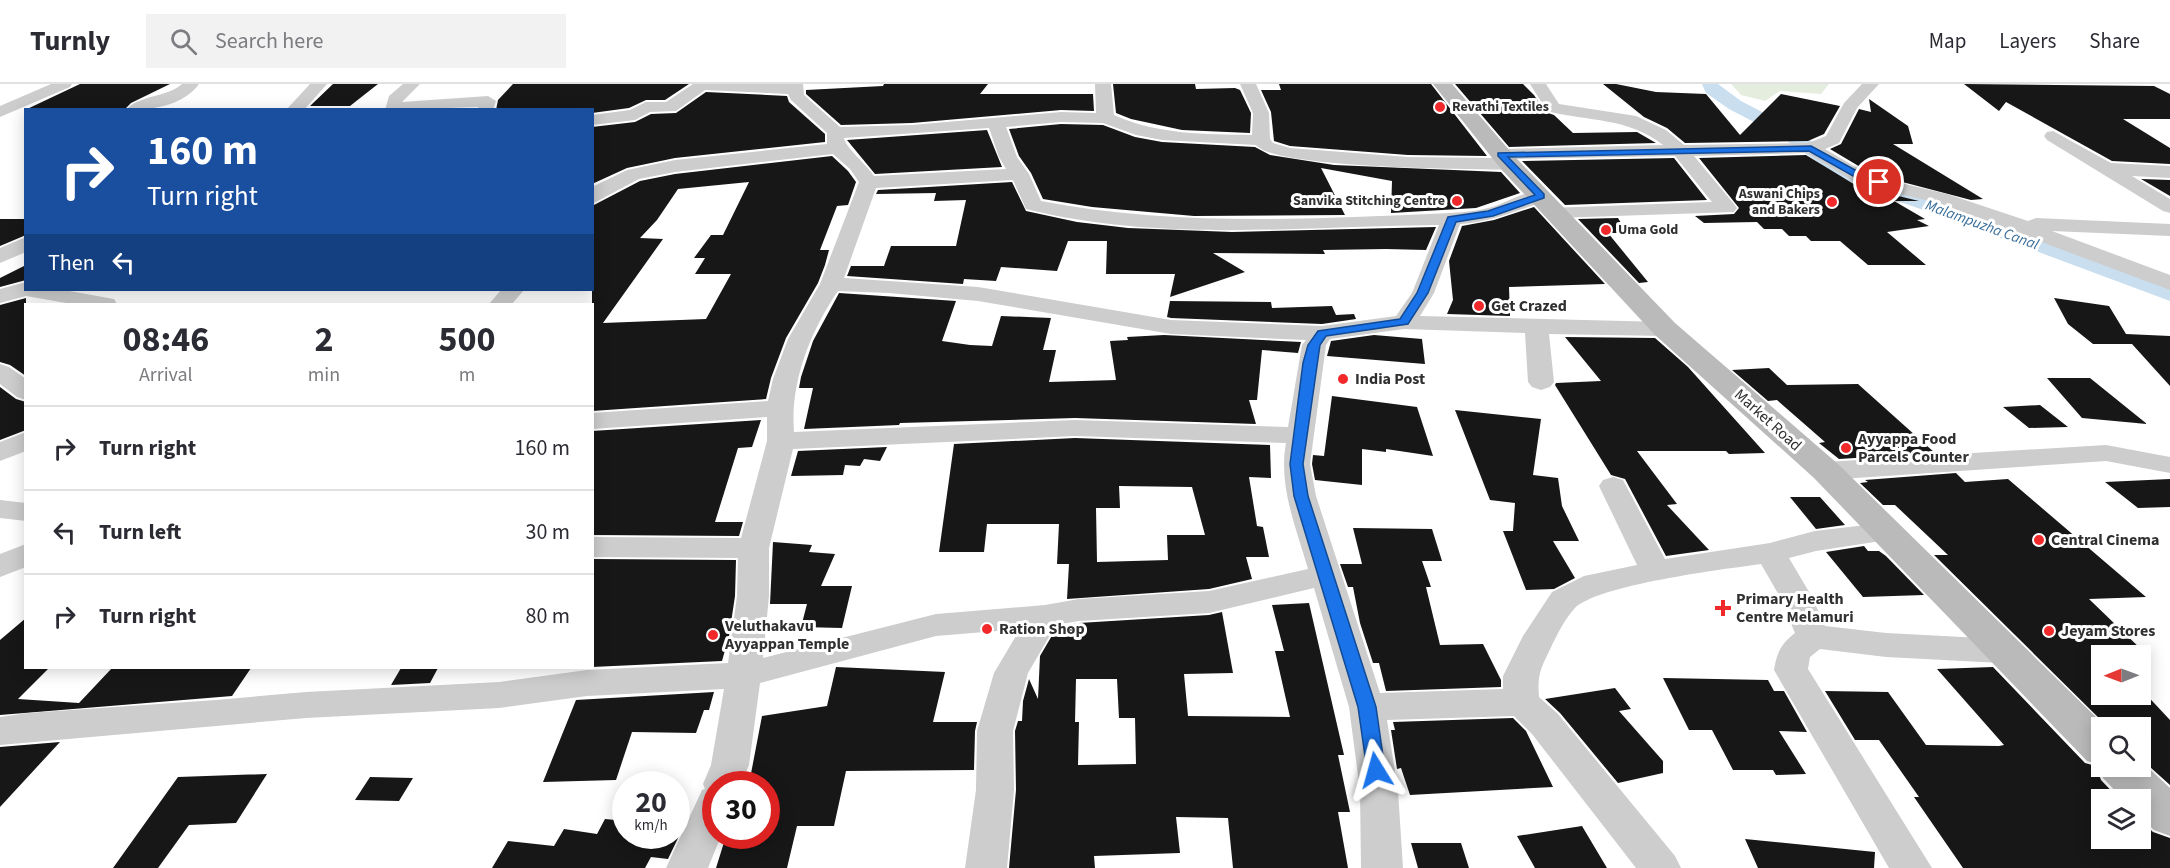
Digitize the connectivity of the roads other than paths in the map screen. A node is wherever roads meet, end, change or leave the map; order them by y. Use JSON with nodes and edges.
{"nodes":[{"id":1,"x":64,"y":84,"type":"edge"},
{"id":2,"x":191,"y":84,"type":"edge"},
{"id":3,"x":319,"y":84,"type":"edge"},
{"id":4,"x":412,"y":84,"type":"edge"},
{"id":5,"x":1103,"y":84,"type":"edge"},
{"id":6,"x":1248,"y":84,"type":"edge"},
{"id":7,"x":1442,"y":84,"type":"edge"},
{"id":8,"x":1538,"y":84,"type":"edge"},
{"id":9,"x":1871,"y":84,"type":"edge"},
{"id":10,"x":702,"y":85,"type":"edge"},
{"id":11,"x":794,"y":87,"type":"edge"},
{"id":12,"x":138,"y":108,"type":"edge"},
{"id":13,"x":296,"y":108,"type":"edge"},
{"id":14,"x":392,"y":108,"type":"edge"},
{"id":15,"x":392,"y":108,"type":"edge"},
{"id":16,"x":486,"y":108,"type":"edge"},
{"id":17,"x":0,"y":112,"type":"edge"},
{"id":18,"x":1107,"y":118,"type":"junction"},
{"id":19,"x":594,"y":120,"type":"edge"},
{"id":20,"x":995,"y":122,"type":"junction"},
{"id":21,"x":2053,"y":136,"type":"dead end"},
{"id":22,"x":836,"y":140,"type":"junction"},
{"id":23,"x":1261,"y":140,"type":"junction"},
{"id":24,"x":1811,"y":148,"type":"junction"},
{"id":25,"x":1682,"y":151,"type":"junction"},
{"id":26,"x":1505,"y":159,"type":"junction"},
{"id":27,"x":2109,"y":168,"type":"junction"},
{"id":28,"x":2170,"y":172,"type":"edge"},
{"id":29,"x":1020,"y":174,"type":"junction"},
{"id":30,"x":868,"y":182,"type":"junction"},
{"id":31,"x":594,"y":196,"type":"edge"},
{"id":32,"x":1549,"y":204,"type":"junction"},
{"id":33,"x":2170,"y":207,"type":"edge"},
{"id":34,"x":1452,"y":219,"type":"junction"},
{"id":35,"x":2013,"y":223,"type":"junction"},
{"id":36,"x":2170,"y":230,"type":"edge"},
{"id":37,"x":24,"y":244,"type":"edge"},
{"id":38,"x":0,"y":258,"type":"edge"},
{"id":39,"x":2170,"y":283,"type":"edge"},
{"id":40,"x":831,"y":284,"type":"junction"},
{"id":41,"x":24,"y":290,"type":"edge"},
{"id":42,"x":38,"y":291,"type":"edge"},
{"id":43,"x":512,"y":291,"type":"edge"},
{"id":44,"x":0,"y":296,"type":"edge"},
{"id":45,"x":101,"y":303,"type":"edge"},
{"id":46,"x":501,"y":303,"type":"edge"},
{"id":47,"x":1404,"y":322,"type":"junction"},
{"id":48,"x":1536,"y":326,"type":"junction"},
{"id":49,"x":1665,"y":329,"type":"junction"},
{"id":50,"x":1322,"y":333,"type":"junction"},
{"id":51,"x":0,"y":372,"type":"edge"},
{"id":52,"x":1541,"y":382,"type":"dead end"},
{"id":53,"x":24,"y":390,"type":"edge"},
{"id":54,"x":779,"y":408,"type":"junction"},
{"id":55,"x":594,"y":421,"type":"edge"},
{"id":56,"x":1299,"y":435,"type":"junction"},
{"id":57,"x":24,"y":441,"type":"edge"},
{"id":58,"x":781,"y":441,"type":"junction"},
{"id":59,"x":0,"y":453,"type":"edge"},
{"id":60,"x":2170,"y":465,"type":"edge"},
{"id":61,"x":1826,"y":471,"type":"junction"},
{"id":62,"x":1613,"y":486,"type":"dead end"},
{"id":63,"x":0,"y":509,"type":"edge"},
{"id":64,"x":24,"y":512,"type":"edge"},
{"id":65,"x":1883,"y":532,"type":"junction"},
{"id":66,"x":594,"y":547,"type":"edge"},
{"id":67,"x":754,"y":548,"type":"junction"},
{"id":68,"x":1770,"y":554,"type":"junction"},
{"id":69,"x":24,"y":555,"type":"edge"},
{"id":70,"x":0,"y":567,"type":"edge"},
{"id":71,"x":1656,"y":572,"type":"junction"},
{"id":72,"x":1325,"y":575,"type":"junction"},
{"id":73,"x":1045,"y":616,"type":"junction"},
{"id":74,"x":1814,"y":636,"type":"junction"},
{"id":75,"x":2001,"y":651,"type":"junction"},
{"id":76,"x":744,"y":675,"type":"junction"},
{"id":77,"x":1522,"y":702,"type":"junction"},
{"id":78,"x":1367,"y":707,"type":"junction"},
{"id":79,"x":0,"y":731,"type":"edge"},
{"id":80,"x":2091,"y":738,"type":"edge"},
{"id":81,"x":727,"y":771,"type":"edge"},
{"id":82,"x":2130,"y":777,"type":"edge"},
{"id":83,"x":2170,"y":817,"type":"edge"},
{"id":84,"x":702,"y":833,"type":"edge"},
{"id":85,"x":687,"y":868,"type":"edge"},
{"id":86,"x":986,"y":868,"type":"edge"},
{"id":87,"x":1382,"y":868,"type":"edge"},
{"id":88,"x":1660,"y":868,"type":"edge"},
{"id":89,"x":1911,"y":868,"type":"edge"}],
"edges":[{"from":1,"to":17,"type":"street"},
{"from":2,"to":12,"type":"street"},
{"from":3,"to":13,"type":"street"},
{"from":4,"to":15,"type":"street"},
{"from":5,"to":18,"type":"street"},
{"from":6,"to":23,"type":"street"},
{"from":7,"to":26,"type":"main road","name":"Market Road"},
{"from":8,"to":25,"type":"street"},
{"from":9,"to":24,"type":"street"},
{"from":10,"to":11,"type":"street"},
{"from":10,"to":19,"type":"street"},
{"from":11,"to":22,"type":"street"},
{"from":14,"to":16,"type":"street"},
{"from":18,"to":20,"type":"street"},
{"from":18,"to":23,"type":"street"},
{"from":20,"to":22,"type":"street"},
{"from":20,"to":29,"type":"street"},
{"from":21,"to":27,"type":"street"},
{"from":22,"to":30,"type":"street"},
{"from":22,"to":31,"type":"street"},
{"from":23,"to":26,"type":"street"},
{"from":24,"to":25,"type":"street"},
{"from":24,"to":35,"type":"street"},
{"from":25,"to":26,"type":"street"},
{"from":25,"to":32,"type":"street"},
{"from":26,"to":32,"type":"main road","name":"Market Road"},
{"from":27,"to":28,"type":"street"},
{"from":27,"to":33,"type":"street"},
{"from":29,"to":30,"type":"street"},
{"from":29,"to":34,"type":"street"},
{"from":30,"to":40,"type":"street"},
{"from":32,"to":34,"type":"street"},
{"from":32,"to":49,"type":"main road","name":"Market Road"},
{"from":34,"to":47,"type":"street"},
{"from":35,"to":36,"type":"street"},
{"from":35,"to":39,"type":"street"},
{"from":37,"to":38,"type":"street"},
{"from":40,"to":50,"type":"street"},
{"from":40,"to":54,"type":"street"},
{"from":41,"to":44,"type":"street"},
{"from":42,"to":45,"type":"street"},
{"from":43,"to":46,"type":"street"},
{"from":47,"to":48,"type":"street"},
{"from":47,"to":50,"type":"street"},
{"from":48,"to":49,"type":"street"},
{"from":48,"to":52,"type":"street"},
{"from":49,"to":61,"type":"main road","name":"Market Road"},
{"from":50,"to":56,"type":"street"},
{"from":51,"to":53,"type":"street"},
{"from":54,"to":55,"type":"street"},
{"from":54,"to":58,"type":"street"},
{"from":56,"to":58,"type":"street"},
{"from":56,"to":72,"type":"street"},
{"from":57,"to":59,"type":"street"},
{"from":58,"to":67,"type":"street"},
{"from":60,"to":61,"type":"street"},
{"from":61,"to":65,"type":"main road","name":"Market Road"},
{"from":62,"to":71,"type":"street"},
{"from":63,"to":64,"type":"street"},
{"from":65,"to":68,"type":"street"},
{"from":65,"to":75,"type":"main road","name":"Market Road"},
{"from":66,"to":67,"type":"street"},
{"from":67,"to":76,"type":"street"},
{"from":68,"to":71,"type":"street"},
{"from":68,"to":74,"type":"street"},
{"from":69,"to":70,"type":"street"},
{"from":71,"to":77,"type":"street"},
{"from":72,"to":73,"type":"street"},
{"from":72,"to":78,"type":"street"},
{"from":73,"to":76,"type":"street"},
{"from":73,"to":86,"type":"street"},
{"from":74,"to":75,"type":"street"},
{"from":74,"to":89,"type":"street"},
{"from":75,"to":80,"type":"main road","name":"Market Road"},
{"from":76,"to":79,"type":"street"},
{"from":76,"to":81,"type":"street"},
{"from":77,"to":78,"type":"street"},
{"from":77,"to":88,"type":"street"},
{"from":78,"to":87,"type":"street"},
{"from":82,"to":83,"type":"main road"},
{"from":84,"to":85,"type":"street"}]}
